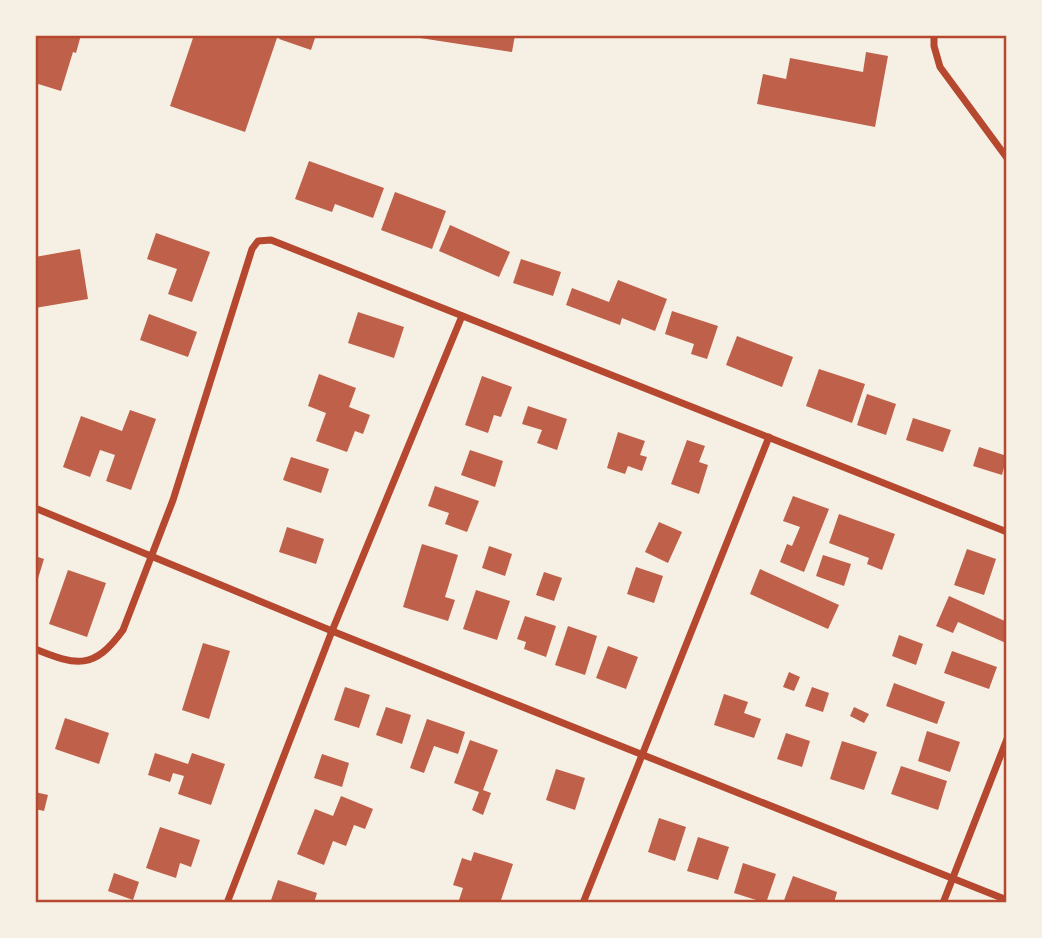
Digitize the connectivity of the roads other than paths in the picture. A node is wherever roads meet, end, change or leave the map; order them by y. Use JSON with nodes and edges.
{"nodes":[{"id":1,"x":934,"y":35,"type":"edge"},
{"id":2,"x":1007,"y":158,"type":"edge"},
{"id":3,"x":461,"y":316,"type":"junction"},
{"id":4,"x":769,"y":437,"type":"junction"},
{"id":5,"x":35,"y":508,"type":"edge"},
{"id":6,"x":1007,"y":532,"type":"edge"},
{"id":7,"x":152,"y":556,"type":"junction"},
{"id":8,"x":332,"y":631,"type":"junction"},
{"id":9,"x":35,"y":649,"type":"edge"},
{"id":10,"x":1007,"y":739,"type":"edge"},
{"id":11,"x":643,"y":753,"type":"junction"},
{"id":12,"x":953,"y":878,"type":"junction"},
{"id":13,"x":1007,"y":900,"type":"edge"},
{"id":14,"x":227,"y":903,"type":"edge"},
{"id":15,"x":583,"y":903,"type":"edge"},
{"id":16,"x":943,"y":903,"type":"edge"}],
"edges":[{"from":1,"to":2,"type":"street"},
{"from":3,"to":4,"type":"street"},
{"from":3,"to":7,"type":"street"},
{"from":3,"to":8,"type":"street"},
{"from":4,"to":6,"type":"street"},
{"from":4,"to":11,"type":"street"},
{"from":5,"to":7,"type":"street"},
{"from":7,"to":8,"type":"street"},
{"from":7,"to":9,"type":"street"},
{"from":8,"to":11,"type":"street"},
{"from":8,"to":14,"type":"street"},
{"from":10,"to":12,"type":"street"},
{"from":11,"to":12,"type":"street"},
{"from":11,"to":15,"type":"street"},
{"from":12,"to":13,"type":"street"},
{"from":12,"to":16,"type":"street"}]}
